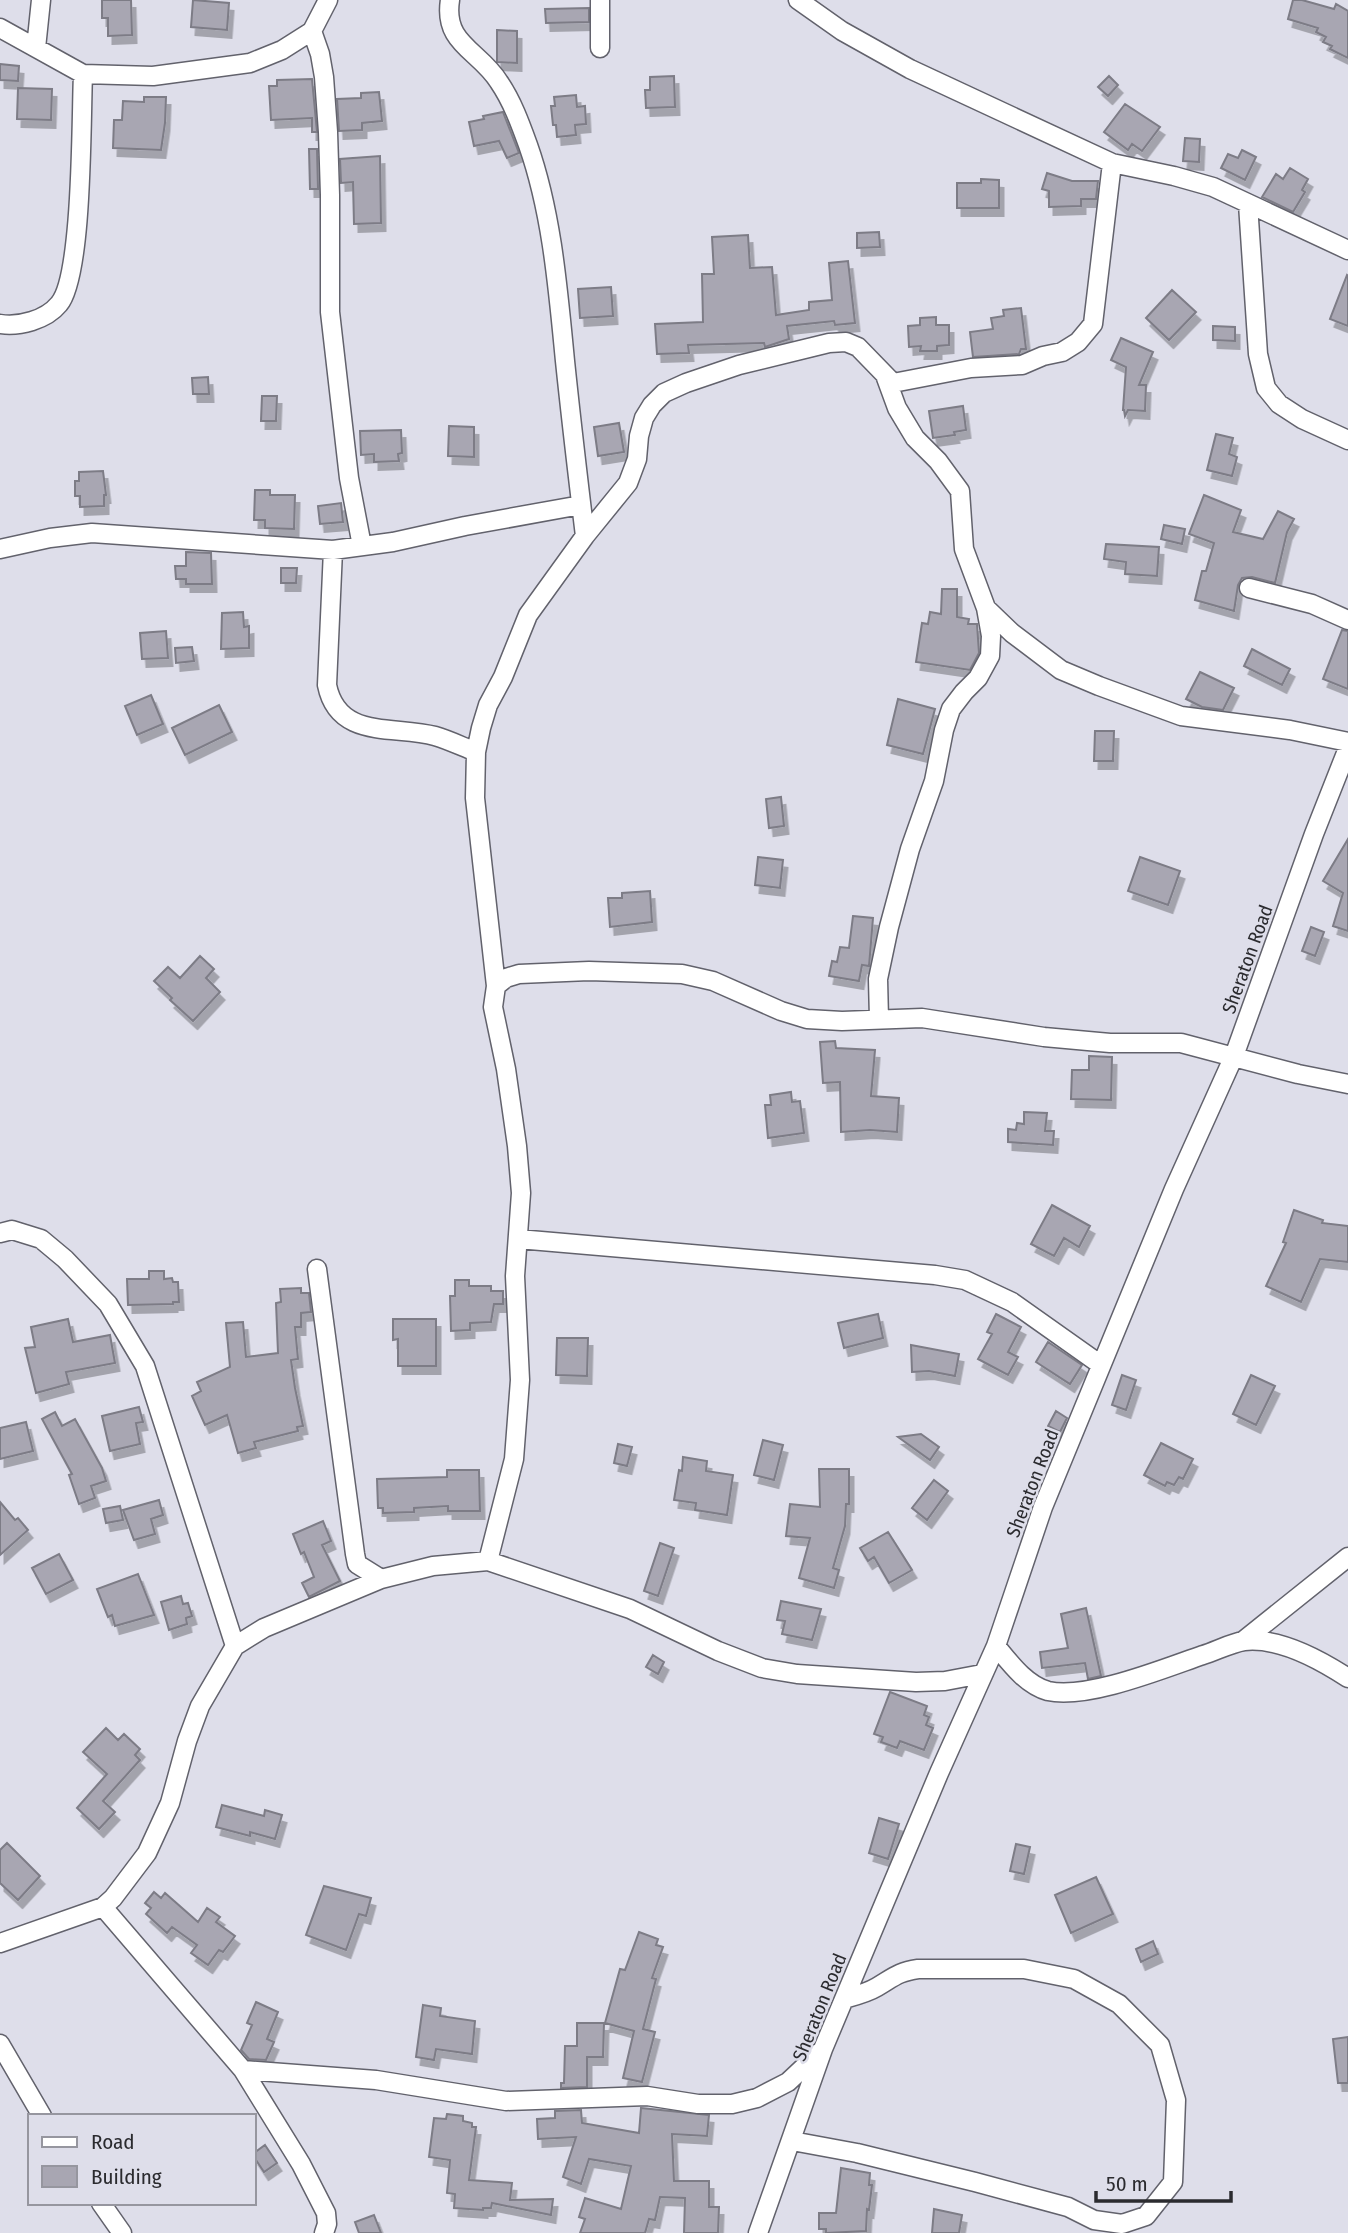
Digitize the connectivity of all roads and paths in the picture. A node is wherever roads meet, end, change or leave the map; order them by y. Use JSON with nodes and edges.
{"nodes":[{"id":1,"x":41,"y":0,"type":"edge"},
{"id":2,"x":328,"y":0,"type":"edge"},
{"id":3,"x":450,"y":0,"type":"edge"},
{"id":4,"x":600,"y":0,"type":"edge"},
{"id":5,"x":798,"y":0,"type":"edge"},
{"id":6,"x":0,"y":28,"type":"edge"},
{"id":7,"x":312,"y":31,"type":"junction"},
{"id":8,"x":36,"y":48,"type":"junction"},
{"id":9,"x":600,"y":48,"type":"dead end"},
{"id":10,"x":83,"y":74,"type":"junction"},
{"id":11,"x":1112,"y":163,"type":"junction"},
{"id":12,"x":1248,"y":204,"type":"junction"},
{"id":13,"x":1348,"y":250,"type":"edge"},
{"id":14,"x":0,"y":324,"type":"edge"},
{"id":15,"x":886,"y":378,"type":"junction"},
{"id":16,"x":1348,"y":440,"type":"edge"},
{"id":17,"x":581,"y":505,"type":"junction"},
{"id":18,"x":585,"y":536,"type":"junction"},
{"id":19,"x":362,"y":546,"type":"junction"},
{"id":20,"x":0,"y":549,"type":"edge"},
{"id":21,"x":333,"y":550,"type":"junction"},
{"id":22,"x":1249,"y":588,"type":"dead end"},
{"id":23,"x":986,"y":608,"type":"junction"},
{"id":24,"x":1348,"y":620,"type":"edge"},
{"id":25,"x":1348,"y":742,"type":"edge"},
{"id":26,"x":1348,"y":748,"type":"edge"},
{"id":27,"x":476,"y":752,"type":"junction"},
{"id":28,"x":496,"y":986,"type":"junction"},
{"id":29,"x":879,"y":1019,"type":"junction"},
{"id":30,"x":1234,"y":1056,"type":"junction"},
{"id":31,"x":1348,"y":1084,"type":"edge"},
{"id":32,"x":0,"y":1233,"type":"edge"},
{"id":33,"x":518,"y":1239,"type":"junction"},
{"id":34,"x":317,"y":1269,"type":"dead end"},
{"id":35,"x":1101,"y":1365,"type":"junction"},
{"id":36,"x":1348,"y":1557,"type":"edge"},
{"id":37,"x":488,"y":1561,"type":"junction"},
{"id":38,"x":381,"y":1579,"type":"junction"},
{"id":39,"x":1243,"y":1641,"type":"junction"},
{"id":40,"x":235,"y":1646,"type":"junction"},
{"id":41,"x":996,"y":1646,"type":"junction"},
{"id":42,"x":982,"y":1674,"type":"junction"},
{"id":43,"x":1348,"y":1678,"type":"edge"},
{"id":44,"x":103,"y":1907,"type":"junction"},
{"id":45,"x":0,"y":1943,"type":"edge"},
{"id":46,"x":845,"y":1999,"type":"junction"},
{"id":47,"x":0,"y":2045,"type":"edge"},
{"id":48,"x":823,"y":2049,"type":"junction"},
{"id":49,"x":243,"y":2070,"type":"junction"},
{"id":50,"x":41,"y":2114,"type":"edge"},
{"id":51,"x":792,"y":2141,"type":"junction"},
{"id":52,"x":102,"y":2205,"type":"edge"},
{"id":53,"x":122,"y":2233,"type":"edge"},
{"id":54,"x":324,"y":2233,"type":"edge"},
{"id":55,"x":758,"y":2233,"type":"edge"}],
"edges":[{"from":1,"to":8,"type":"street"},
{"from":2,"to":7,"type":"street"},
{"from":3,"to":17,"type":"street"},
{"from":4,"to":9,"type":"street"},
{"from":5,"to":11,"type":"street"},
{"from":6,"to":8,"type":"street"},
{"from":7,"to":10,"type":"street"},
{"from":7,"to":19,"type":"street"},
{"from":8,"to":10,"type":"street"},
{"from":10,"to":14,"type":"street"},
{"from":11,"to":12,"type":"street"},
{"from":11,"to":15,"type":"street"},
{"from":12,"to":13,"type":"street"},
{"from":12,"to":16,"type":"street"},
{"from":15,"to":18,"type":"street"},
{"from":15,"to":23,"type":"street"},
{"from":17,"to":18,"type":"street"},
{"from":17,"to":19,"type":"street"},
{"from":18,"to":27,"type":"street"},
{"from":19,"to":21,"type":"street"},
{"from":20,"to":21,"type":"street"},
{"from":21,"to":27,"type":"street"},
{"from":22,"to":24,"type":"street"},
{"from":23,"to":25,"type":"street"},
{"from":23,"to":29,"type":"street"},
{"from":26,"to":30,"type":"street","name":"Sheraton Road"},
{"from":27,"to":28,"type":"street"},
{"from":28,"to":29,"type":"street"},
{"from":28,"to":33,"type":"street"},
{"from":29,"to":30,"type":"street"},
{"from":30,"to":31,"type":"street"},
{"from":30,"to":35,"type":"street","name":"Sheraton Road"},
{"from":32,"to":40,"type":"street"},
{"from":33,"to":35,"type":"street"},
{"from":33,"to":37,"type":"street"},
{"from":34,"to":38,"type":"street"},
{"from":35,"to":41,"type":"street","name":"Sheraton Road"},
{"from":36,"to":39,"type":"street"},
{"from":37,"to":38,"type":"street"},
{"from":37,"to":42,"type":"street"},
{"from":38,"to":40,"type":"street"},
{"from":39,"to":41,"type":"street"},
{"from":39,"to":43,"type":"street"},
{"from":40,"to":44,"type":"street"},
{"from":41,"to":42,"type":"street","name":"Sheraton Road"},
{"from":42,"to":46,"type":"street","name":"Sheraton Road"},
{"from":44,"to":45,"type":"street"},
{"from":44,"to":49,"type":"street"},
{"from":46,"to":48,"type":"street","name":"Sheraton Road"},
{"from":46,"to":51,"type":"street"},
{"from":47,"to":50,"type":"street"},
{"from":48,"to":49,"type":"street"},
{"from":48,"to":51,"type":"street","name":"Sheraton Road"},
{"from":49,"to":54,"type":"street"},
{"from":51,"to":55,"type":"street","name":"Sheraton Road"},
{"from":52,"to":53,"type":"street"}]}
